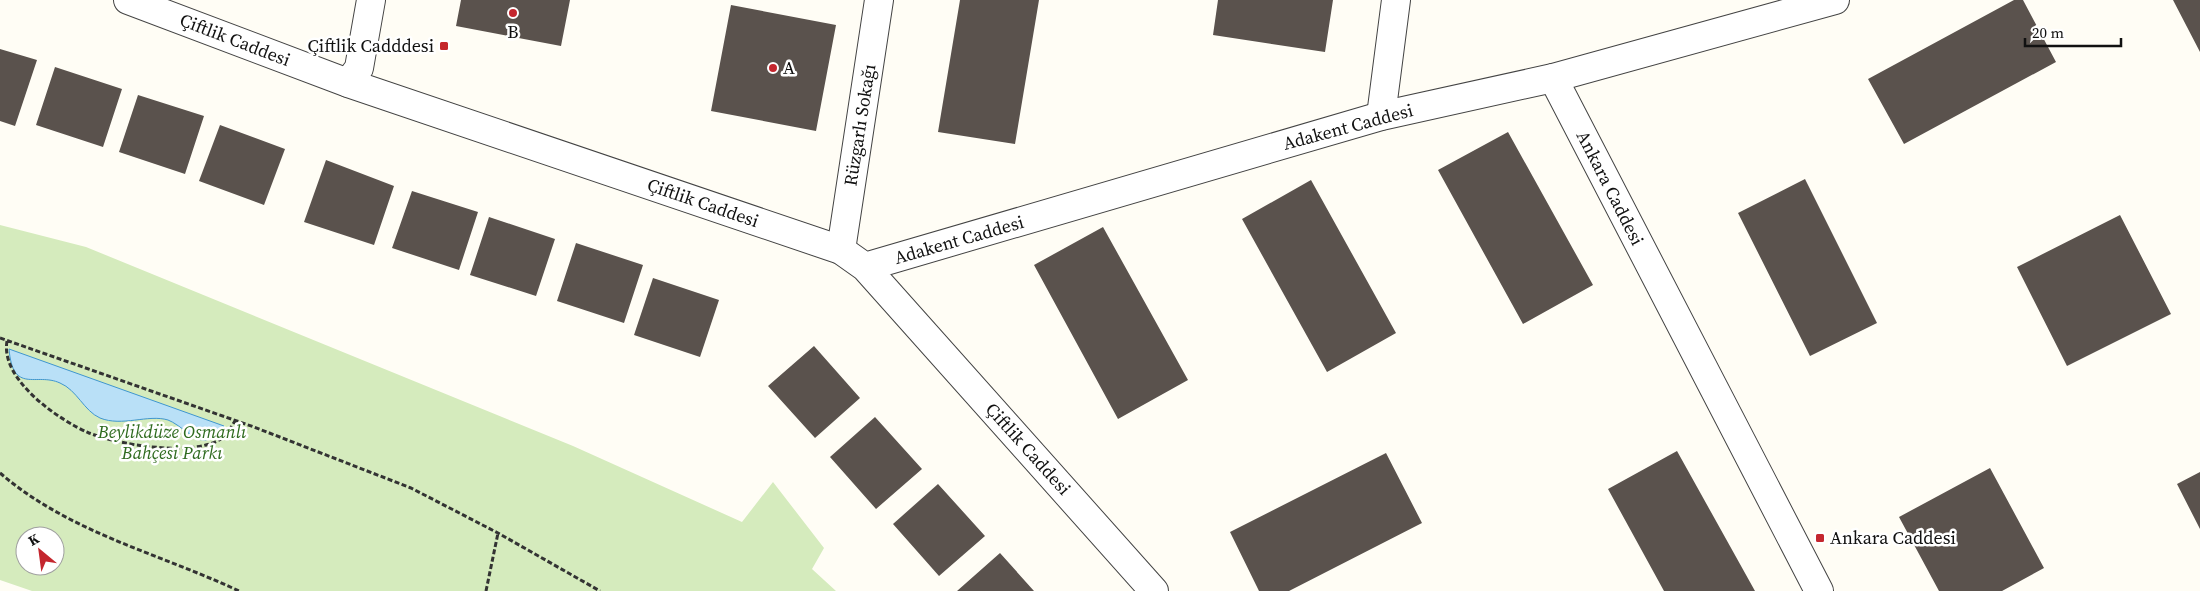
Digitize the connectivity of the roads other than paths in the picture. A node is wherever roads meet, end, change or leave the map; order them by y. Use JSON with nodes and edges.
{"nodes":[{"id":1,"x":128,"y":0,"type":"edge"},
{"id":2,"x":371,"y":0,"type":"edge"},
{"id":3,"x":879,"y":0,"type":"edge"},
{"id":4,"x":1396,"y":0,"type":"edge"},
{"id":5,"x":1835,"y":0,"type":"edge"},
{"id":6,"x":1553,"y":78,"type":"junction"},
{"id":7,"x":348,"y":82,"type":"junction"},
{"id":8,"x":1381,"y":116,"type":"junction"},
{"id":9,"x":841,"y":250,"type":"junction"},
{"id":10,"x":865,"y":267,"type":"junction"},
{"id":11,"x":1154,"y":591,"type":"edge"},
{"id":12,"x":1818,"y":591,"type":"edge"}],
"edges":[{"from":1,"to":7,"type":"street","name":"Çiftlik Caddesi"},
{"from":2,"to":7,"type":"street"},
{"from":3,"to":9,"type":"street","name":"Rüzgarlı Sokağı"},
{"from":4,"to":8,"type":"street"},
{"from":5,"to":6,"type":"street","name":"Adakent Caddesi"},
{"from":6,"to":8,"type":"street","name":"Adakent Caddesi"},
{"from":6,"to":12,"type":"street","name":"Ankara Caddesi"},
{"from":7,"to":9,"type":"street","name":"Çiftlik Caddesi"},
{"from":8,"to":10,"type":"street","name":"Adakent Caddesi"},
{"from":9,"to":10,"type":"street","name":"Çiftlik Caddesi"},
{"from":10,"to":11,"type":"street","name":"Çiftlik Caddesi"}]}
